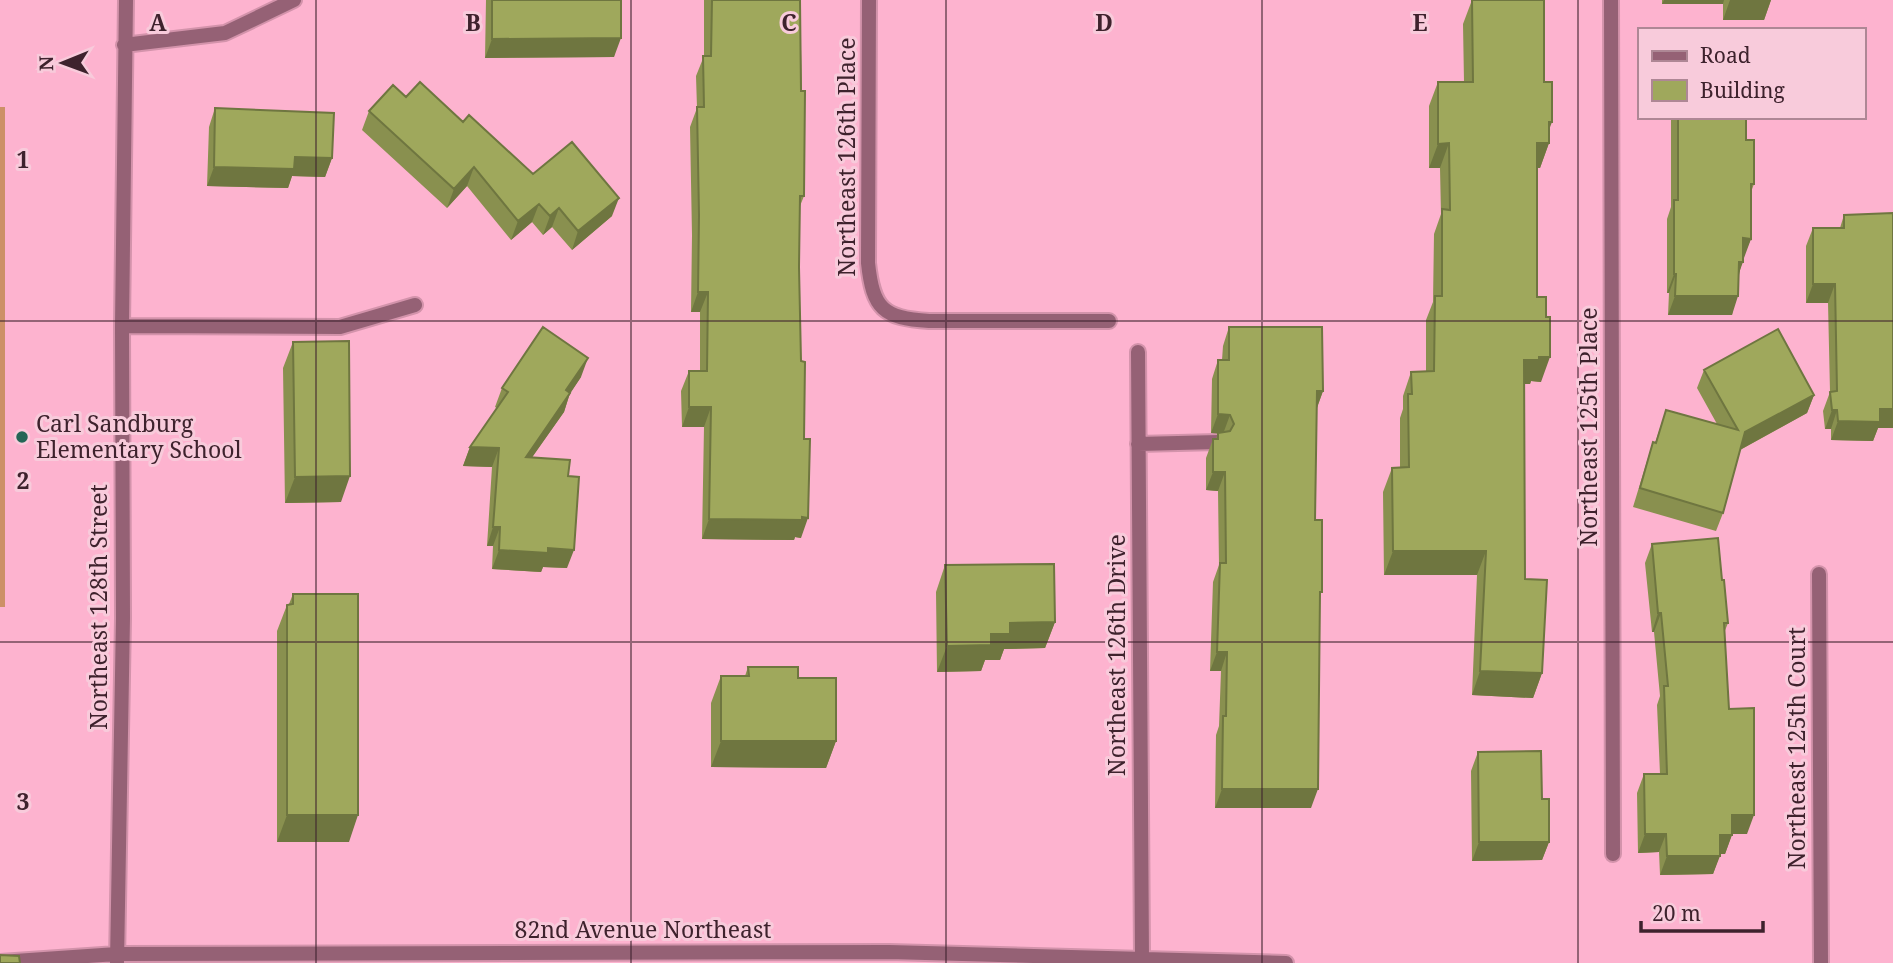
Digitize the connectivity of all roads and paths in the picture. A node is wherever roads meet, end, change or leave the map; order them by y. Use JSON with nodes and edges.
{"nodes":[{"id":1,"x":126,"y":0,"type":"edge"},
{"id":2,"x":294,"y":0,"type":"edge"},
{"id":3,"x":869,"y":0,"type":"edge"},
{"id":4,"x":1611,"y":0,"type":"edge"},
{"id":5,"x":124,"y":44,"type":"junction"},
{"id":6,"x":415,"y":305,"type":"dead end"},
{"id":7,"x":1109,"y":321,"type":"dead end"},
{"id":8,"x":122,"y":326,"type":"junction"},
{"id":9,"x":1138,"y":352,"type":"dead end"},
{"id":10,"x":1218,"y":442,"type":"edge"},
{"id":11,"x":1138,"y":444,"type":"junction"},
{"id":12,"x":1819,"y":574,"type":"dead end"},
{"id":13,"x":1613,"y":854,"type":"dead end"},
{"id":14,"x":117,"y":958,"type":"edge"},
{"id":15,"x":889,"y":958,"type":"edge"},
{"id":16,"x":1142,"y":958,"type":"junction"},
{"id":17,"x":0,"y":962,"type":"edge"},
{"id":18,"x":1286,"y":963,"type":"edge"},
{"id":19,"x":1821,"y":963,"type":"edge"}],
"edges":[{"from":1,"to":5,"type":"street","name":"Northeast 128th Street"},
{"from":2,"to":5,"type":"street"},
{"from":3,"to":7,"type":"street","name":"Northeast 126th Place"},
{"from":4,"to":13,"type":"street","name":"Northeast 125th Place"},
{"from":5,"to":8,"type":"street","name":"Northeast 128th Street"},
{"from":6,"to":8,"type":"street"},
{"from":8,"to":14,"type":"street","name":"Northeast 128th Street"},
{"from":9,"to":11,"type":"street","name":"Northeast 126th Drive"},
{"from":10,"to":11,"type":"street"},
{"from":11,"to":16,"type":"street","name":"Northeast 126th Drive"},
{"from":12,"to":19,"type":"street","name":"Northeast 125th Court"},
{"from":14,"to":15,"type":"street","name":"82nd Avenue Northeast"},
{"from":14,"to":17,"type":"street","name":"82nd Avenue Northeast"},
{"from":15,"to":16,"type":"street","name":"82nd Avenue Northeast"},
{"from":16,"to":18,"type":"street","name":"82nd Avenue Northeast"}]}
